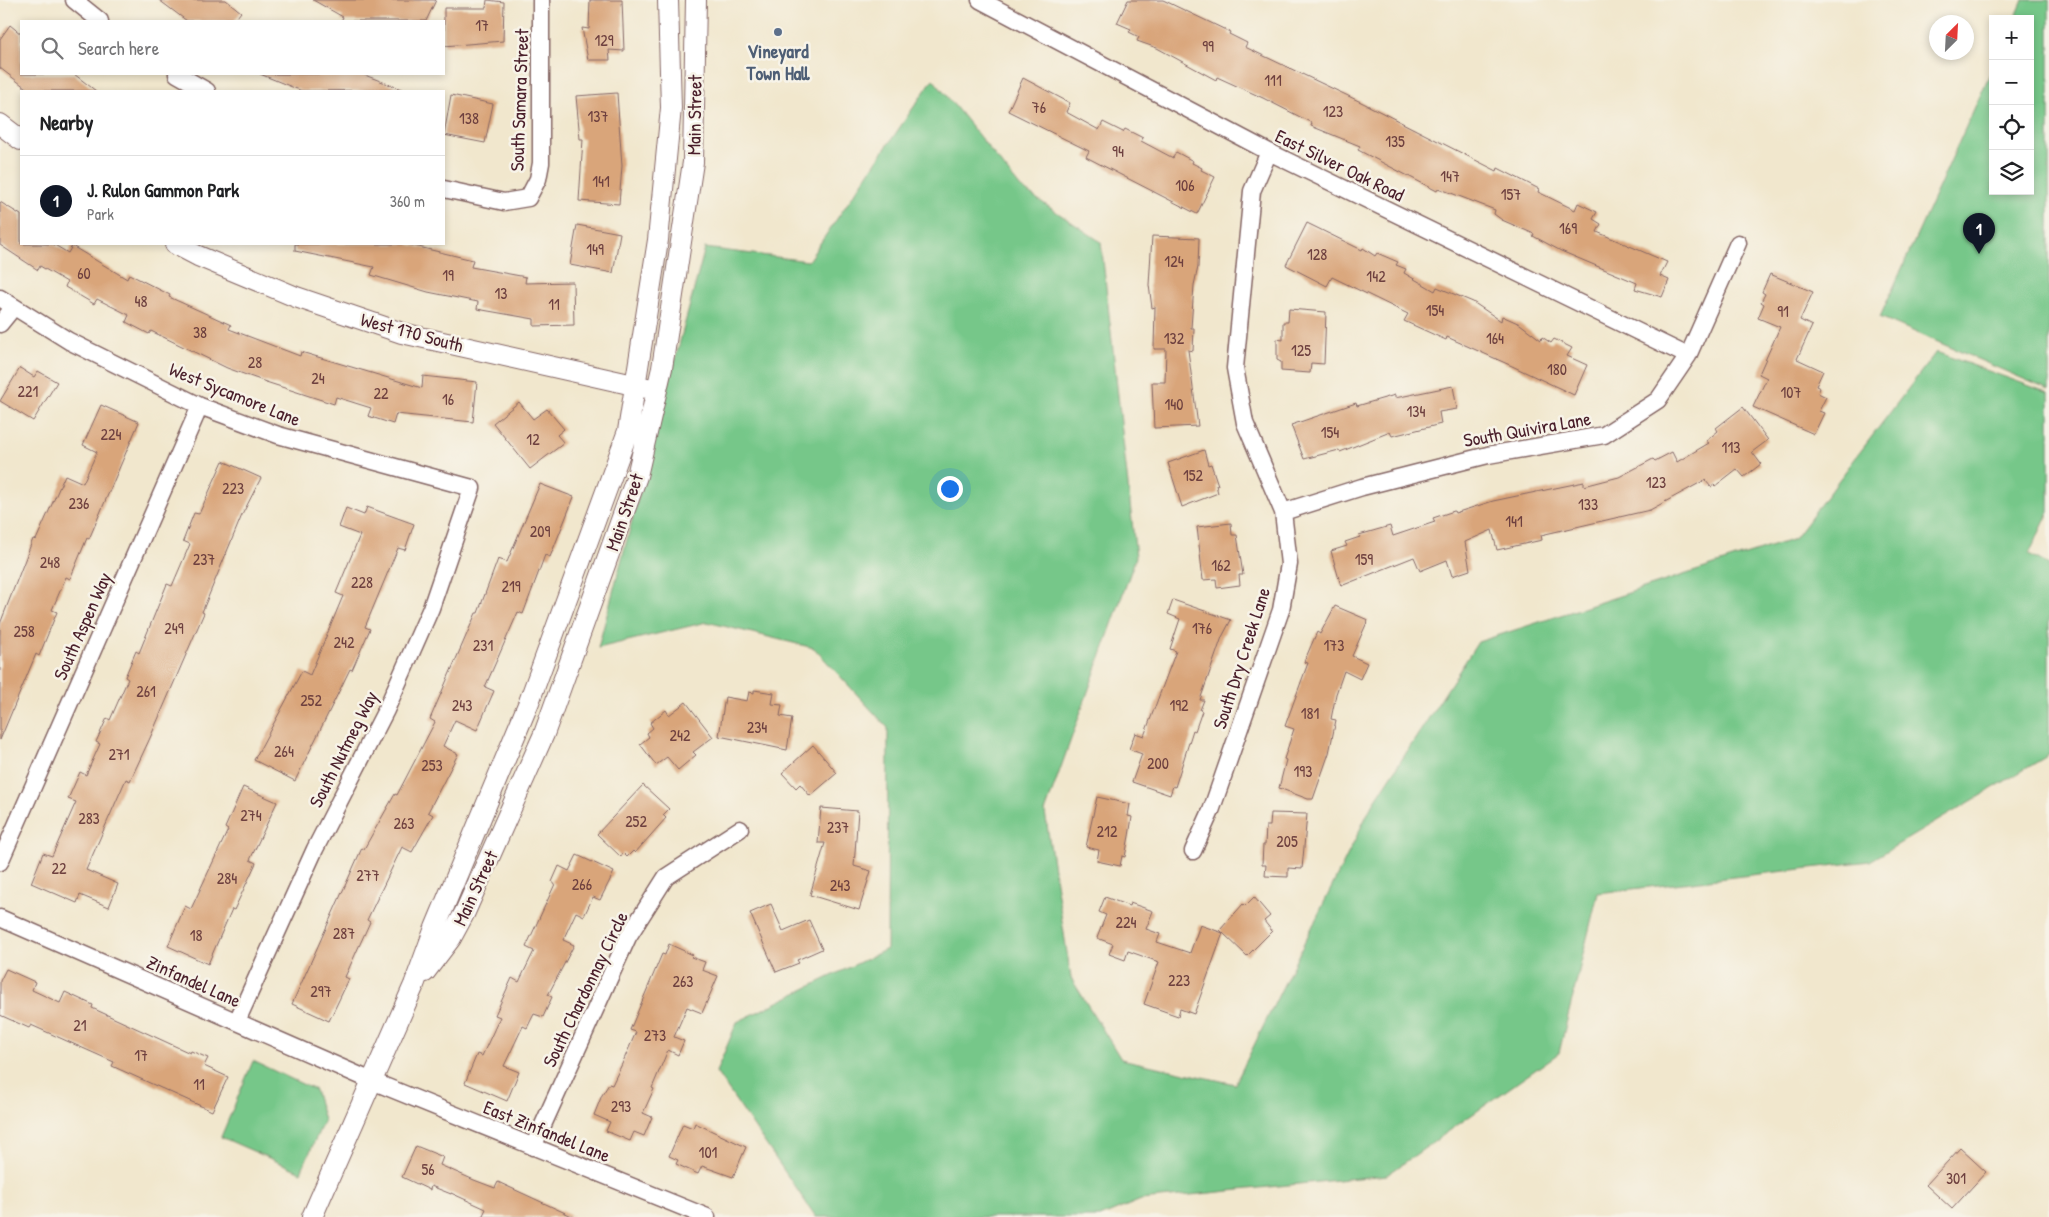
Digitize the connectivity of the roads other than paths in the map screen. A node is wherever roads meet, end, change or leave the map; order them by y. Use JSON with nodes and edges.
{"nodes":[{"id":1,"x":74,"y":0,"type":"edge"},
{"id":2,"x":541,"y":0,"type":"edge"},
{"id":3,"x":668,"y":0,"type":"edge"},
{"id":4,"x":696,"y":0,"type":"edge"},
{"id":5,"x":980,"y":0,"type":"edge"},
{"id":6,"x":99,"y":20,"type":"edge"},
{"id":7,"x":179,"y":75,"type":"edge"},
{"id":8,"x":205,"y":90,"type":"edge"},
{"id":9,"x":0,"y":124,"type":"edge"},
{"id":10,"x":20,"y":139,"type":"edge"},
{"id":11,"x":1269,"y":152,"type":"junction"},
{"id":12,"x":445,"y":189,"type":"edge"},
{"id":13,"x":1738,"y":243,"type":"dead end"},
{"id":14,"x":177,"y":245,"type":"edge"},
{"id":15,"x":0,"y":298,"type":"edge"},
{"id":16,"x":14,"y":308,"type":"junction"},
{"id":17,"x":0,"y":324,"type":"edge"},
{"id":18,"x":1688,"y":356,"type":"junction"},
{"id":19,"x":635,"y":386,"type":"junction"},
{"id":20,"x":658,"y":391,"type":"junction"},
{"id":21,"x":200,"y":406,"type":"junction"},
{"id":22,"x":472,"y":488,"type":"joint"},
{"id":23,"x":1283,"y":512,"type":"junction"},
{"id":24,"x":740,"y":828,"type":"dead end"},
{"id":25,"x":1193,"y":851,"type":"dead end"},
{"id":26,"x":0,"y":862,"type":"edge"},
{"id":27,"x":0,"y":918,"type":"edge"},
{"id":28,"x":414,"y":985,"type":"junction"},
{"id":29,"x":237,"y":1021,"type":"junction"},
{"id":30,"x":372,"y":1082,"type":"junction"},
{"id":31,"x":533,"y":1147,"type":"junction"},
{"id":32,"x":312,"y":1217,"type":"edge"},
{"id":33,"x":707,"y":1217,"type":"edge"}],
"edges":[{"from":1,"to":6,"type":"street"},
{"from":2,"to":12,"type":"street","name":"South Samara Street"},
{"from":3,"to":19,"type":"street","name":"Main Street"},
{"from":4,"to":20,"type":"street","name":"Main Street"},
{"from":5,"to":11,"type":"street","name":"East Silver Oak Road"},
{"from":7,"to":8,"type":"street"},
{"from":9,"to":10,"type":"street"},
{"from":11,"to":18,"type":"street","name":"East Silver Oak Road"},
{"from":11,"to":23,"type":"street","name":"South Dry Creek Lane"},
{"from":13,"to":18,"type":"street","name":"South Quivira Lane"},
{"from":14,"to":19,"type":"street","name":"West 170 South"},
{"from":15,"to":16,"type":"street","name":"West Sycamore Lane"},
{"from":16,"to":17,"type":"street"},
{"from":16,"to":21,"type":"street","name":"West Sycamore Lane"},
{"from":18,"to":23,"type":"street","name":"South Quivira Lane"},
{"from":19,"to":20,"type":"street","name":"West 170 South"},
{"from":19,"to":28,"type":"street","name":"Main Street"},
{"from":20,"to":28,"type":"street","name":"Main Street"},
{"from":21,"to":22,"type":"street","name":"West Sycamore Lane"},
{"from":21,"to":26,"type":"street","name":"South Aspen Way"},
{"from":22,"to":29,"type":"street","name":"South Nutmeg Way"},
{"from":23,"to":25,"type":"street","name":"South Dry Creek Lane"},
{"from":24,"to":31,"type":"street","name":"South Chardonnay Circle"},
{"from":27,"to":29,"type":"street","name":"Zinfandel Lane"},
{"from":28,"to":30,"type":"street","name":"Main Street"},
{"from":29,"to":30,"type":"street","name":"Zinfandel Lane"},
{"from":30,"to":31,"type":"street","name":"East Zinfandel Lane"},
{"from":30,"to":32,"type":"street","name":"Main Street"},
{"from":31,"to":33,"type":"street","name":"East Zinfandel Lane"}]}
